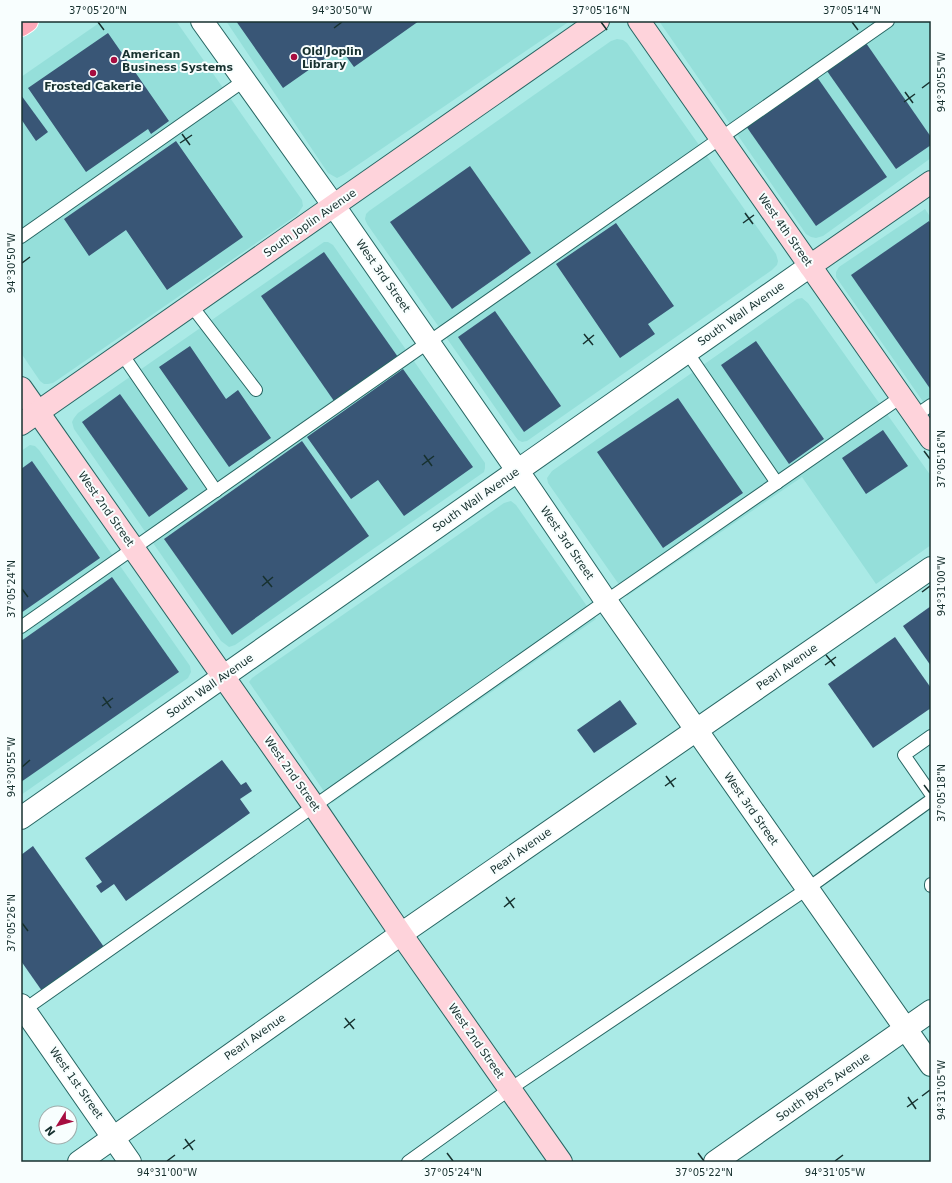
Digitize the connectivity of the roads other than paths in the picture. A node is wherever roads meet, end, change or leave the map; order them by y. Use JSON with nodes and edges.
{"nodes":[{"id":1,"x":27,"y":21,"type":"edge"},
{"id":2,"x":202,"y":21,"type":"edge"},
{"id":3,"x":598,"y":21,"type":"edge"},
{"id":4,"x":639,"y":21,"type":"edge"},
{"id":5,"x":888,"y":21,"type":"edge"},
{"id":6,"x":21,"y":25,"type":"edge"},
{"id":7,"x":245,"y":80,"type":"junction"},
{"id":8,"x":721,"y":138,"type":"junction"},
{"id":9,"x":931,"y":182,"type":"edge"},
{"id":10,"x":334,"y":206,"type":"junction"},
{"id":11,"x":21,"y":237,"type":"edge"},
{"id":12,"x":810,"y":266,"type":"junction"},
{"id":13,"x":191,"y":305,"type":"junction"},
{"id":14,"x":429,"y":342,"type":"junction"},
{"id":15,"x":687,"y":352,"type":"junction"},
{"id":16,"x":122,"y":354,"type":"junction"},
{"id":17,"x":21,"y":388,"type":"edge"},
{"id":18,"x":256,"y":390,"type":"dead end"},
{"id":19,"x":901,"y":397,"type":"junction"},
{"id":20,"x":923,"y":410,"type":"edge"},
{"id":21,"x":29,"y":418,"type":"edge"},
{"id":22,"x":931,"y":439,"type":"edge"},
{"id":23,"x":517,"y":470,"type":"junction"},
{"id":24,"x":777,"y":483,"type":"junction"},
{"id":25,"x":216,"y":491,"type":"junction"},
{"id":26,"x":134,"y":548,"type":"junction"},
{"id":27,"x":931,"y":568,"type":"edge"},
{"id":28,"x":606,"y":601,"type":"junction"},
{"id":29,"x":21,"y":627,"type":"edge"},
{"id":30,"x":224,"y":676,"type":"junction"},
{"id":31,"x":696,"y":730,"type":"junction"},
{"id":32,"x":931,"y":736,"type":"edge"},
{"id":33,"x":931,"y":794,"type":"edge"},
{"id":34,"x":931,"y":800,"type":"edge"},
{"id":35,"x":314,"y":806,"type":"junction"},
{"id":36,"x":21,"y":818,"type":"edge"},
{"id":37,"x":807,"y":889,"type":"junction"},
{"id":38,"x":401,"y":934,"type":"junction"},
{"id":39,"x":22,"y":1009,"type":"edge"},
{"id":40,"x":931,"y":1011,"type":"edge"},
{"id":41,"x":906,"y":1029,"type":"junction"},
{"id":42,"x":931,"y":1065,"type":"edge"},
{"id":43,"x":510,"y":1089,"type":"junction"},
{"id":44,"x":113,"y":1138,"type":"junction"},
{"id":45,"x":79,"y":1162,"type":"edge"},
{"id":46,"x":130,"y":1162,"type":"edge"},
{"id":47,"x":408,"y":1162,"type":"edge"},
{"id":48,"x":561,"y":1162,"type":"edge"},
{"id":49,"x":715,"y":1162,"type":"edge"}],
"edges":[{"from":1,"to":6,"type":"main road"},
{"from":2,"to":7,"type":"street","name":"West 3rd Street"},
{"from":3,"to":10,"type":"street","name":"South Joplin Avenue"},
{"from":4,"to":8,"type":"street","name":"West 4th Street"},
{"from":5,"to":8,"type":"lane"},
{"from":7,"to":10,"type":"street","name":"West 3rd Street"},
{"from":7,"to":11,"type":"lane"},
{"from":8,"to":12,"type":"street","name":"West 4th Street"},
{"from":8,"to":14,"type":"lane"},
{"from":9,"to":12,"type":"street","name":"South Wall Avenue"},
{"from":10,"to":13,"type":"street","name":"South Joplin Avenue"},
{"from":10,"to":14,"type":"street","name":"West 3rd Street"},
{"from":12,"to":15,"type":"street","name":"South Wall Avenue"},
{"from":12,"to":19,"type":"street","name":"West 4th Street"},
{"from":13,"to":16,"type":"street","name":"South Joplin Avenue"},
{"from":13,"to":18,"type":"lane"},
{"from":14,"to":23,"type":"street","name":"West 3rd Street"},
{"from":14,"to":25,"type":"lane"},
{"from":15,"to":23,"type":"street","name":"South Wall Avenue"},
{"from":15,"to":24,"type":"lane"},
{"from":16,"to":21,"type":"street","name":"South Joplin Avenue"},
{"from":16,"to":25,"type":"lane"},
{"from":17,"to":21,"type":"street","name":"West 2nd Street"},
{"from":19,"to":20,"type":"street","name":"West 4th Street"},
{"from":19,"to":24,"type":"lane"},
{"from":20,"to":22,"type":"street","name":"West 4th Street"},
{"from":21,"to":26,"type":"street","name":"West 2nd Street"},
{"from":23,"to":28,"type":"street","name":"West 3rd Street"},
{"from":23,"to":30,"type":"street","name":"South Wall Avenue"},
{"from":24,"to":28,"type":"lane"},
{"from":25,"to":26,"type":"lane"},
{"from":26,"to":29,"type":"lane"},
{"from":26,"to":30,"type":"street","name":"West 2nd Street"},
{"from":27,"to":31,"type":"street","name":"Pearl Avenue"},
{"from":28,"to":31,"type":"street","name":"West 3rd Street"},
{"from":28,"to":35,"type":"lane"},
{"from":30,"to":35,"type":"street","name":"West 2nd Street"},
{"from":30,"to":36,"type":"street","name":"South Wall Avenue"},
{"from":31,"to":37,"type":"street","name":"West 3rd Street"},
{"from":31,"to":38,"type":"street","name":"Pearl Avenue"},
{"from":32,"to":33,"type":"lane"},
{"from":34,"to":37,"type":"lane"},
{"from":35,"to":38,"type":"street","name":"West 2nd Street"},
{"from":35,"to":39,"type":"lane"},
{"from":37,"to":41,"type":"street","name":"West 3rd Street"},
{"from":37,"to":43,"type":"lane"},
{"from":38,"to":43,"type":"street","name":"West 2nd Street"},
{"from":38,"to":44,"type":"street","name":"Pearl Avenue"},
{"from":39,"to":44,"type":"street","name":"West 1st Street"},
{"from":40,"to":41,"type":"street","name":"South Byers Avenue"},
{"from":41,"to":42,"type":"street","name":"West 3rd Street"},
{"from":41,"to":49,"type":"street","name":"South Byers Avenue"},
{"from":43,"to":47,"type":"lane"},
{"from":43,"to":48,"type":"street","name":"West 2nd Street"},
{"from":44,"to":45,"type":"street","name":"Pearl Avenue"},
{"from":44,"to":46,"type":"street","name":"West 1st Street"}]}
